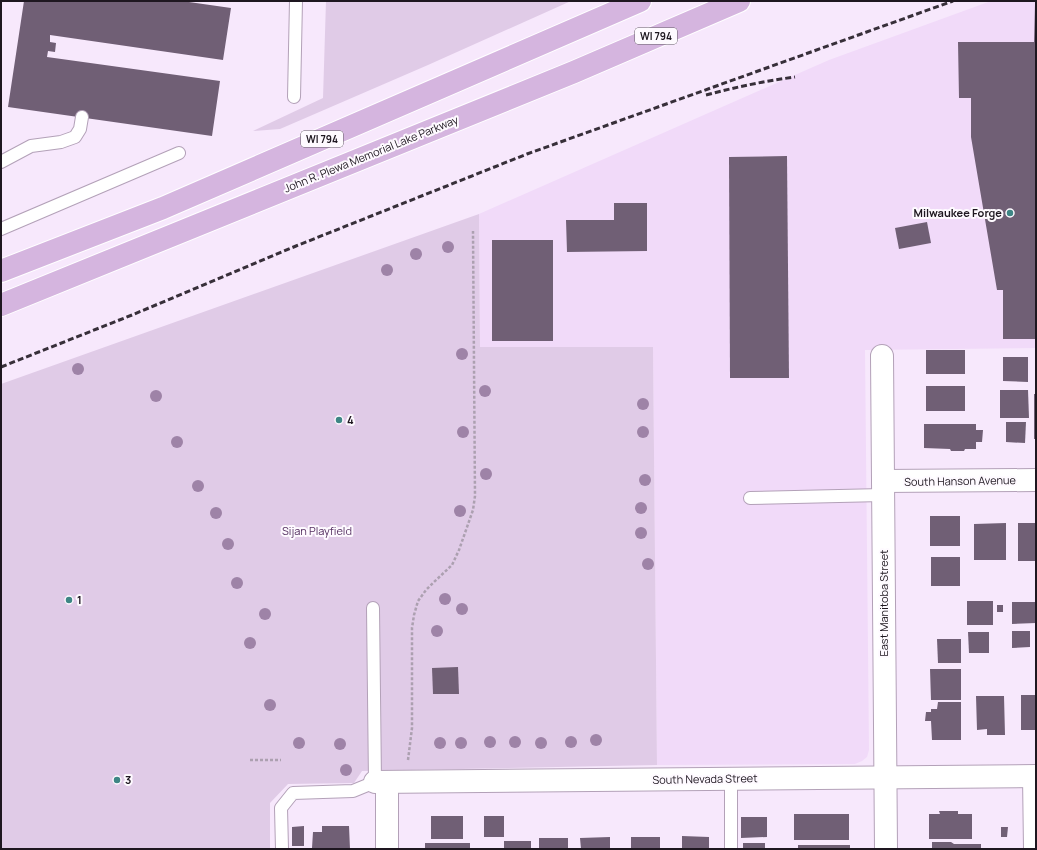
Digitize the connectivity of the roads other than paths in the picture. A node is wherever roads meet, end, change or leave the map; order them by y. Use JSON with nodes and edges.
{"nodes":[{"id":1,"x":296,"y":1,"type":"edge"},
{"id":2,"x":640,"y":1,"type":"edge"},
{"id":3,"x":739,"y":1,"type":"edge"},
{"id":4,"x":294,"y":97,"type":"dead end"},
{"id":5,"x":82,"y":118,"type":"dead end"},
{"id":6,"x":179,"y":153,"type":"dead end"},
{"id":7,"x":1,"y":162,"type":"edge"},
{"id":8,"x":1,"y":229,"type":"edge"},
{"id":9,"x":1,"y":271,"type":"edge"},
{"id":10,"x":1,"y":305,"type":"edge"},
{"id":11,"x":882,"y":356,"type":"dead end"},
{"id":12,"x":1036,"y":480,"type":"edge"},
{"id":13,"x":883,"y":488,"type":"junction"},
{"id":14,"x":750,"y":498,"type":"dead end"},
{"id":15,"x":374,"y":608,"type":"dead end"},
{"id":16,"x":1032,"y":776,"type":"edge"},
{"id":17,"x":885,"y":777,"type":"junction"},
{"id":18,"x":731,"y":779,"type":"junction"},
{"id":19,"x":381,"y":782,"type":"junction"},
{"id":20,"x":282,"y":849,"type":"edge"},
{"id":21,"x":387,"y":849,"type":"edge"},
{"id":22,"x":732,"y":849,"type":"edge"},
{"id":23,"x":886,"y":849,"type":"edge"},
{"id":24,"x":1030,"y":849,"type":"edge"}],
"edges":[{"from":1,"to":4,"type":"lane"},
{"from":2,"to":9,"type":"main road","number":"WI 794"},
{"from":3,"to":10,"type":"main road","name":"John R. Plewa Memorial Lake Parkway","number":"WI 794"},
{"from":5,"to":7,"type":"lane"},
{"from":6,"to":8,"type":"lane"},
{"from":11,"to":13,"type":"street","name":"East Manitoba Street"},
{"from":12,"to":13,"type":"street","name":"South Hanson Avenue"},
{"from":13,"to":14,"type":"lane"},
{"from":13,"to":17,"type":"street","name":"East Manitoba Street"},
{"from":15,"to":19,"type":"lane"},
{"from":16,"to":17,"type":"street","name":"South Nevada Street"},
{"from":16,"to":24,"type":"lane"},
{"from":17,"to":18,"type":"street","name":"South Nevada Street"},
{"from":17,"to":23,"type":"street","name":"East Manitoba Street"},
{"from":18,"to":19,"type":"street","name":"South Nevada Street"},
{"from":18,"to":22,"type":"lane"},
{"from":19,"to":20,"type":"lane"},
{"from":19,"to":21,"type":"street"}]}
